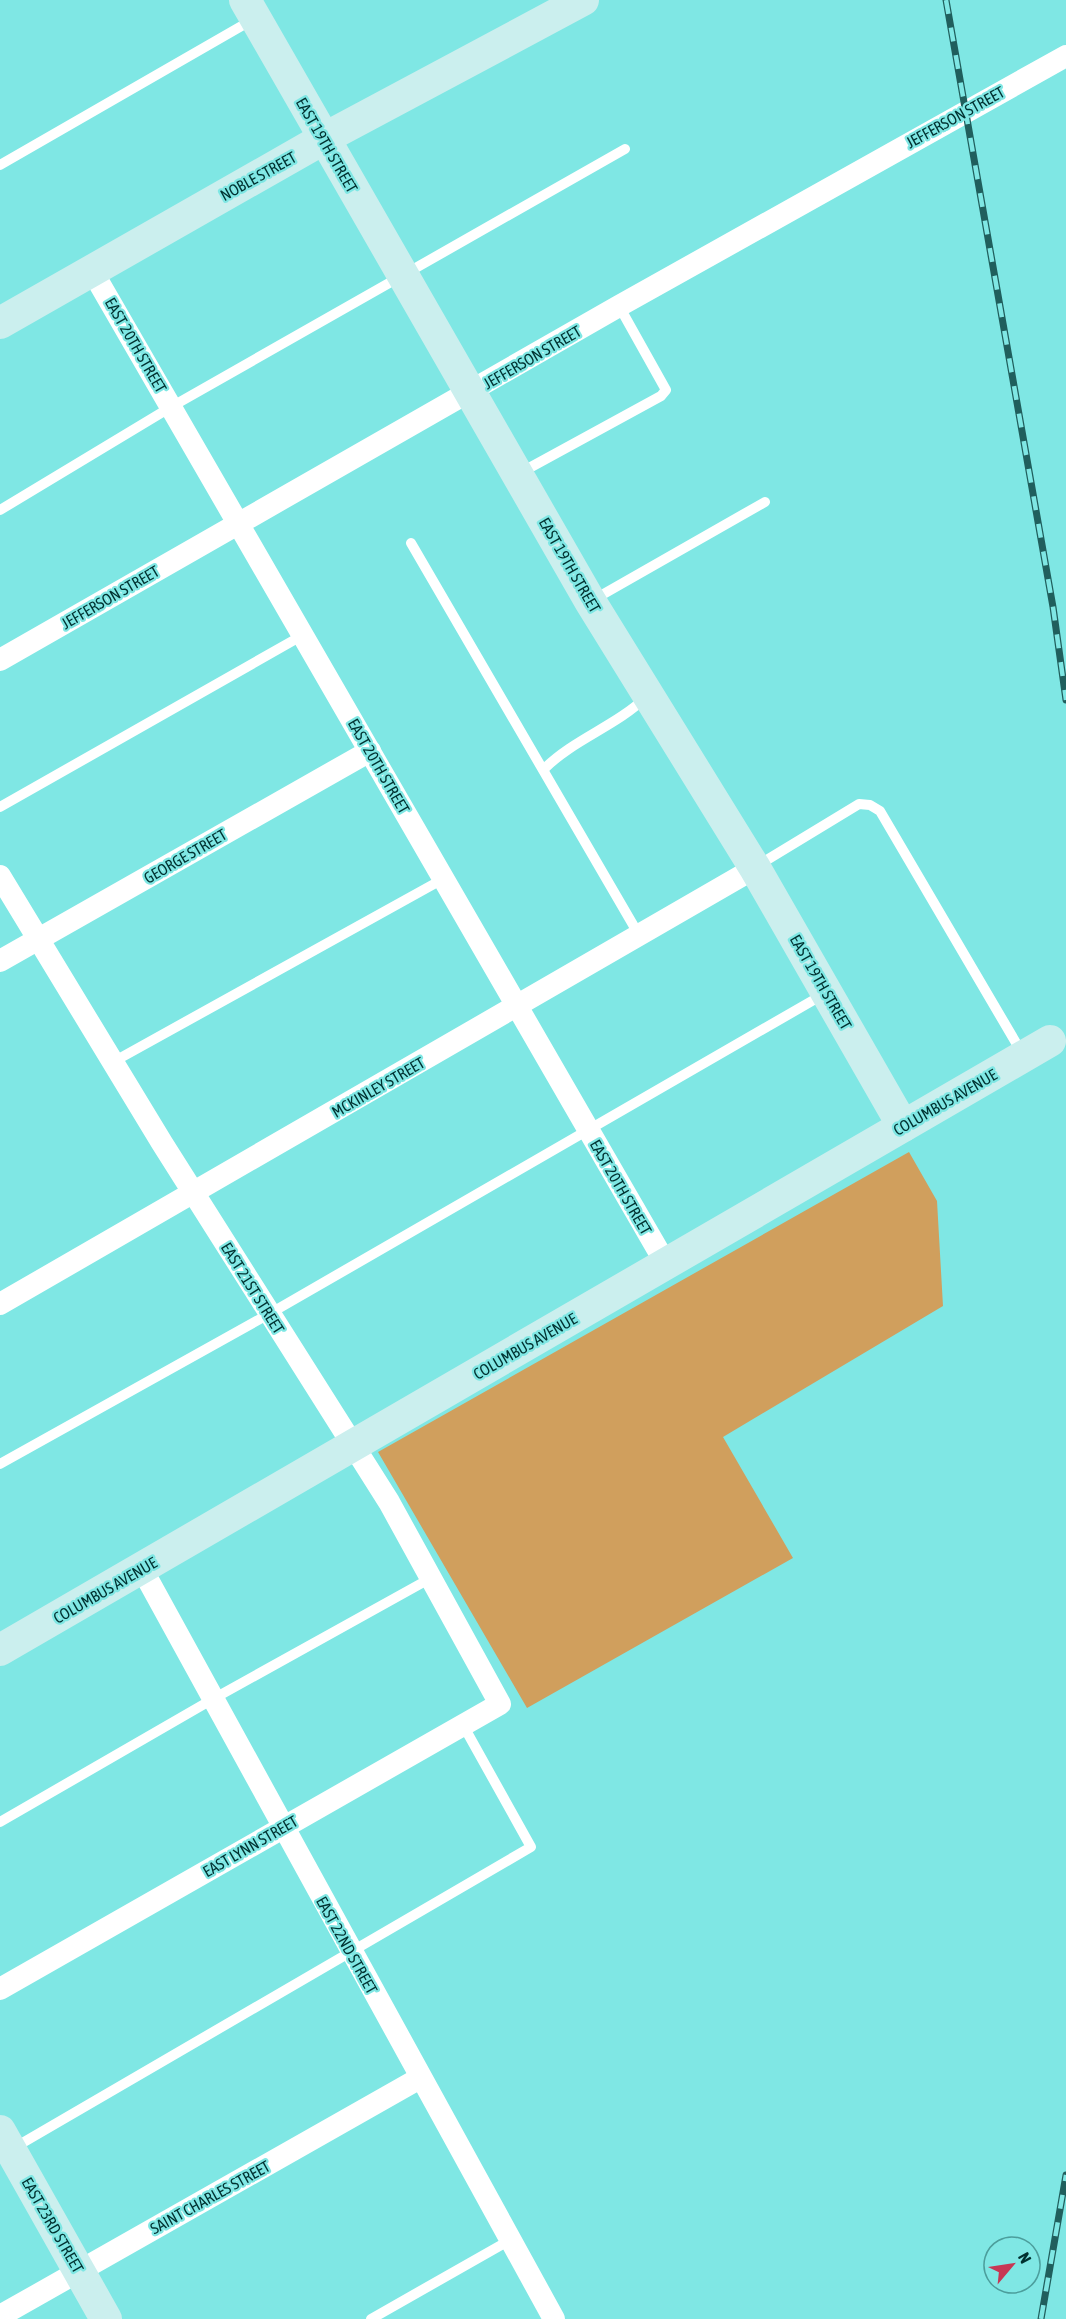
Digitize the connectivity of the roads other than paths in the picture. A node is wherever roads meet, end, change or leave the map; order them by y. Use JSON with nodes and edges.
{"nodes":[{"id":1,"x":583,"y":0,"type":"edge"},
{"id":2,"x":250,"y":9,"type":"edge"},
{"id":3,"x":1066,"y":56,"type":"edge"},
{"id":4,"x":323,"y":139,"type":"junction"},
{"id":5,"x":626,"y":148,"type":"dead end"},
{"id":6,"x":0,"y":165,"type":"edge"},
{"id":7,"x":92,"y":268,"type":"junction"},
{"id":8,"x":403,"y":276,"type":"junction"},
{"id":9,"x":619,"y":306,"type":"junction"},
{"id":10,"x":0,"y":322,"type":"edge"},
{"id":11,"x":471,"y":393,"type":"junction"},
{"id":12,"x":171,"y":407,"type":"junction"},
{"id":13,"x":517,"y":475,"type":"junction"},
{"id":14,"x":765,"y":502,"type":"dead end"},
{"id":15,"x":0,"y":510,"type":"edge"},
{"id":16,"x":238,"y":523,"type":"junction"},
{"id":17,"x":411,"y":543,"type":"dead end"},
{"id":18,"x":590,"y":601,"type":"junction"},
{"id":19,"x":303,"y":635,"type":"junction"},
{"id":20,"x":0,"y":660,"type":"edge"},
{"id":21,"x":648,"y":694,"type":"junction"},
{"id":22,"x":370,"y":752,"type":"junction"},
{"id":23,"x":544,"y":769,"type":"junction"},
{"id":24,"x":0,"y":807,"type":"edge"},
{"id":25,"x":755,"y":868,"type":"junction"},
{"id":26,"x":0,"y":876,"type":"edge"},
{"id":27,"x":443,"y":879,"type":"junction"},
{"id":28,"x":639,"y":935,"type":"junction"},
{"id":29,"x":39,"y":939,"type":"junction"},
{"id":30,"x":0,"y":961,"type":"edge"},
{"id":31,"x":827,"y":993,"type":"junction"},
{"id":32,"x":517,"y":1006,"type":"junction"},
{"id":33,"x":1052,"y":1043,"type":"edge"},
{"id":34,"x":113,"y":1062,"type":"junction"},
{"id":35,"x":903,"y":1126,"type":"junction"},
{"id":36,"x":588,"y":1130,"type":"junction"},
{"id":37,"x":194,"y":1193,"type":"junction"},
{"id":38,"x":666,"y":1264,"type":"junction"},
{"id":39,"x":0,"y":1304,"type":"edge"},
{"id":40,"x":269,"y":1314,"type":"junction"},
{"id":41,"x":353,"y":1447,"type":"junction"},
{"id":42,"x":0,"y":1464,"type":"edge"},
{"id":43,"x":142,"y":1569,"type":"junction"},
{"id":44,"x":431,"y":1578,"type":"junction"},
{"id":45,"x":0,"y":1650,"type":"edge"},
{"id":46,"x":213,"y":1699,"type":"junction"},
{"id":47,"x":501,"y":1704,"type":"joint"},
{"id":48,"x":463,"y":1725,"type":"junction"},
{"id":49,"x":0,"y":1822,"type":"edge"},
{"id":50,"x":282,"y":1828,"type":"junction"},
{"id":51,"x":351,"y":1953,"type":"junction"},
{"id":52,"x":0,"y":1989,"type":"edge"},
{"id":53,"x":420,"y":2078,"type":"junction"},
{"id":54,"x":4,"y":2146,"type":"edge"},
{"id":55,"x":510,"y":2240,"type":"junction"},
{"id":56,"x":79,"y":2271,"type":"junction"},
{"id":57,"x":0,"y":2316,"type":"edge"},
{"id":58,"x":106,"y":2319,"type":"edge"},
{"id":59,"x":371,"y":2319,"type":"edge"},
{"id":60,"x":554,"y":2319,"type":"edge"}],
"edges":[{"from":1,"to":4,"type":"street","name":"NOBLE STREET"},
{"from":2,"to":4,"type":"street","name":"EAST 19TH STREET"},
{"from":2,"to":6,"type":"lane"},
{"from":3,"to":9,"type":"street","name":"JEFFERSON STREET"},
{"from":4,"to":7,"type":"street","name":"NOBLE STREET"},
{"from":4,"to":8,"type":"street","name":"EAST 19TH STREET"},
{"from":5,"to":8,"type":"lane"},
{"from":7,"to":10,"type":"street","name":"NOBLE STREET"},
{"from":7,"to":12,"type":"street","name":"EAST 20TH STREET"},
{"from":8,"to":11,"type":"street","name":"EAST 19TH STREET"},
{"from":8,"to":12,"type":"lane"},
{"from":9,"to":11,"type":"street","name":"JEFFERSON STREET"},
{"from":9,"to":13,"type":"lane"},
{"from":11,"to":13,"type":"street","name":"EAST 19TH STREET"},
{"from":11,"to":16,"type":"street","name":"JEFFERSON STREET"},
{"from":12,"to":15,"type":"lane"},
{"from":12,"to":16,"type":"street","name":"EAST 20TH STREET"},
{"from":13,"to":18,"type":"street","name":"EAST 19TH STREET"},
{"from":14,"to":18,"type":"lane"},
{"from":16,"to":19,"type":"street","name":"EAST 20TH STREET"},
{"from":16,"to":20,"type":"street","name":"JEFFERSON STREET"},
{"from":17,"to":23,"type":"lane"},
{"from":18,"to":21,"type":"street","name":"EAST 19TH STREET"},
{"from":19,"to":22,"type":"street","name":"EAST 20TH STREET"},
{"from":19,"to":24,"type":"lane"},
{"from":21,"to":23,"type":"lane"},
{"from":21,"to":25,"type":"street","name":"EAST 19TH STREET"},
{"from":22,"to":27,"type":"street","name":"EAST 20TH STREET"},
{"from":22,"to":29,"type":"street","name":"GEORGE STREET"},
{"from":23,"to":28,"type":"lane"},
{"from":25,"to":28,"type":"street","name":"MCKINLEY STREET"},
{"from":25,"to":31,"type":"street","name":"EAST 19TH STREET"},
{"from":25,"to":33,"type":"lane"},
{"from":26,"to":29,"type":"street","name":"EAST 21ST STREET"},
{"from":27,"to":32,"type":"street","name":"EAST 20TH STREET"},
{"from":27,"to":34,"type":"lane"},
{"from":28,"to":32,"type":"street","name":"MCKINLEY STREET"},
{"from":29,"to":30,"type":"street","name":"GEORGE STREET"},
{"from":29,"to":34,"type":"street","name":"EAST 21ST STREET"},
{"from":31,"to":35,"type":"street","name":"EAST 19TH STREET"},
{"from":31,"to":36,"type":"lane"},
{"from":32,"to":36,"type":"street","name":"EAST 20TH STREET"},
{"from":32,"to":37,"type":"street","name":"MCKINLEY STREET"},
{"from":33,"to":35,"type":"street","name":"COLUMBUS AVENUE"},
{"from":34,"to":37,"type":"street","name":"EAST 21ST STREET"},
{"from":35,"to":38,"type":"street","name":"COLUMBUS AVENUE"},
{"from":36,"to":38,"type":"street","name":"EAST 20TH STREET"},
{"from":36,"to":40,"type":"lane"},
{"from":37,"to":39,"type":"street","name":"MCKINLEY STREET"},
{"from":37,"to":40,"type":"street","name":"EAST 21ST STREET"},
{"from":38,"to":41,"type":"street","name":"COLUMBUS AVENUE"},
{"from":40,"to":41,"type":"street","name":"EAST 21ST STREET"},
{"from":40,"to":42,"type":"lane"},
{"from":41,"to":43,"type":"street","name":"COLUMBUS AVENUE"},
{"from":41,"to":44,"type":"street","name":"EAST 21ST STREET"},
{"from":43,"to":45,"type":"street","name":"COLUMBUS AVENUE"},
{"from":43,"to":46,"type":"street","name":"EAST 22ND STREET"},
{"from":44,"to":46,"type":"lane"},
{"from":44,"to":47,"type":"street","name":"EAST 21ST STREET"},
{"from":46,"to":49,"type":"lane"},
{"from":46,"to":50,"type":"street","name":"EAST 22ND STREET"},
{"from":47,"to":48,"type":"street","name":"EAST LYNN STREET"},
{"from":48,"to":50,"type":"street","name":"EAST LYNN STREET"},
{"from":48,"to":51,"type":"lane"},
{"from":50,"to":51,"type":"street","name":"EAST 22ND STREET"},
{"from":50,"to":52,"type":"street","name":"EAST LYNN STREET"},
{"from":51,"to":53,"type":"street","name":"EAST 22ND STREET"},
{"from":51,"to":54,"type":"lane"},
{"from":53,"to":55,"type":"street","name":"EAST 22ND STREET"},
{"from":53,"to":56,"type":"street","name":"SAINT CHARLES STREET"},
{"from":54,"to":56,"type":"street","name":"EAST 23RD STREET"},
{"from":55,"to":59,"type":"lane"},
{"from":55,"to":60,"type":"street","name":"EAST 22ND STREET"},
{"from":56,"to":57,"type":"street","name":"SAINT CHARLES STREET"},
{"from":56,"to":58,"type":"street","name":"EAST 23RD STREET"}]}
